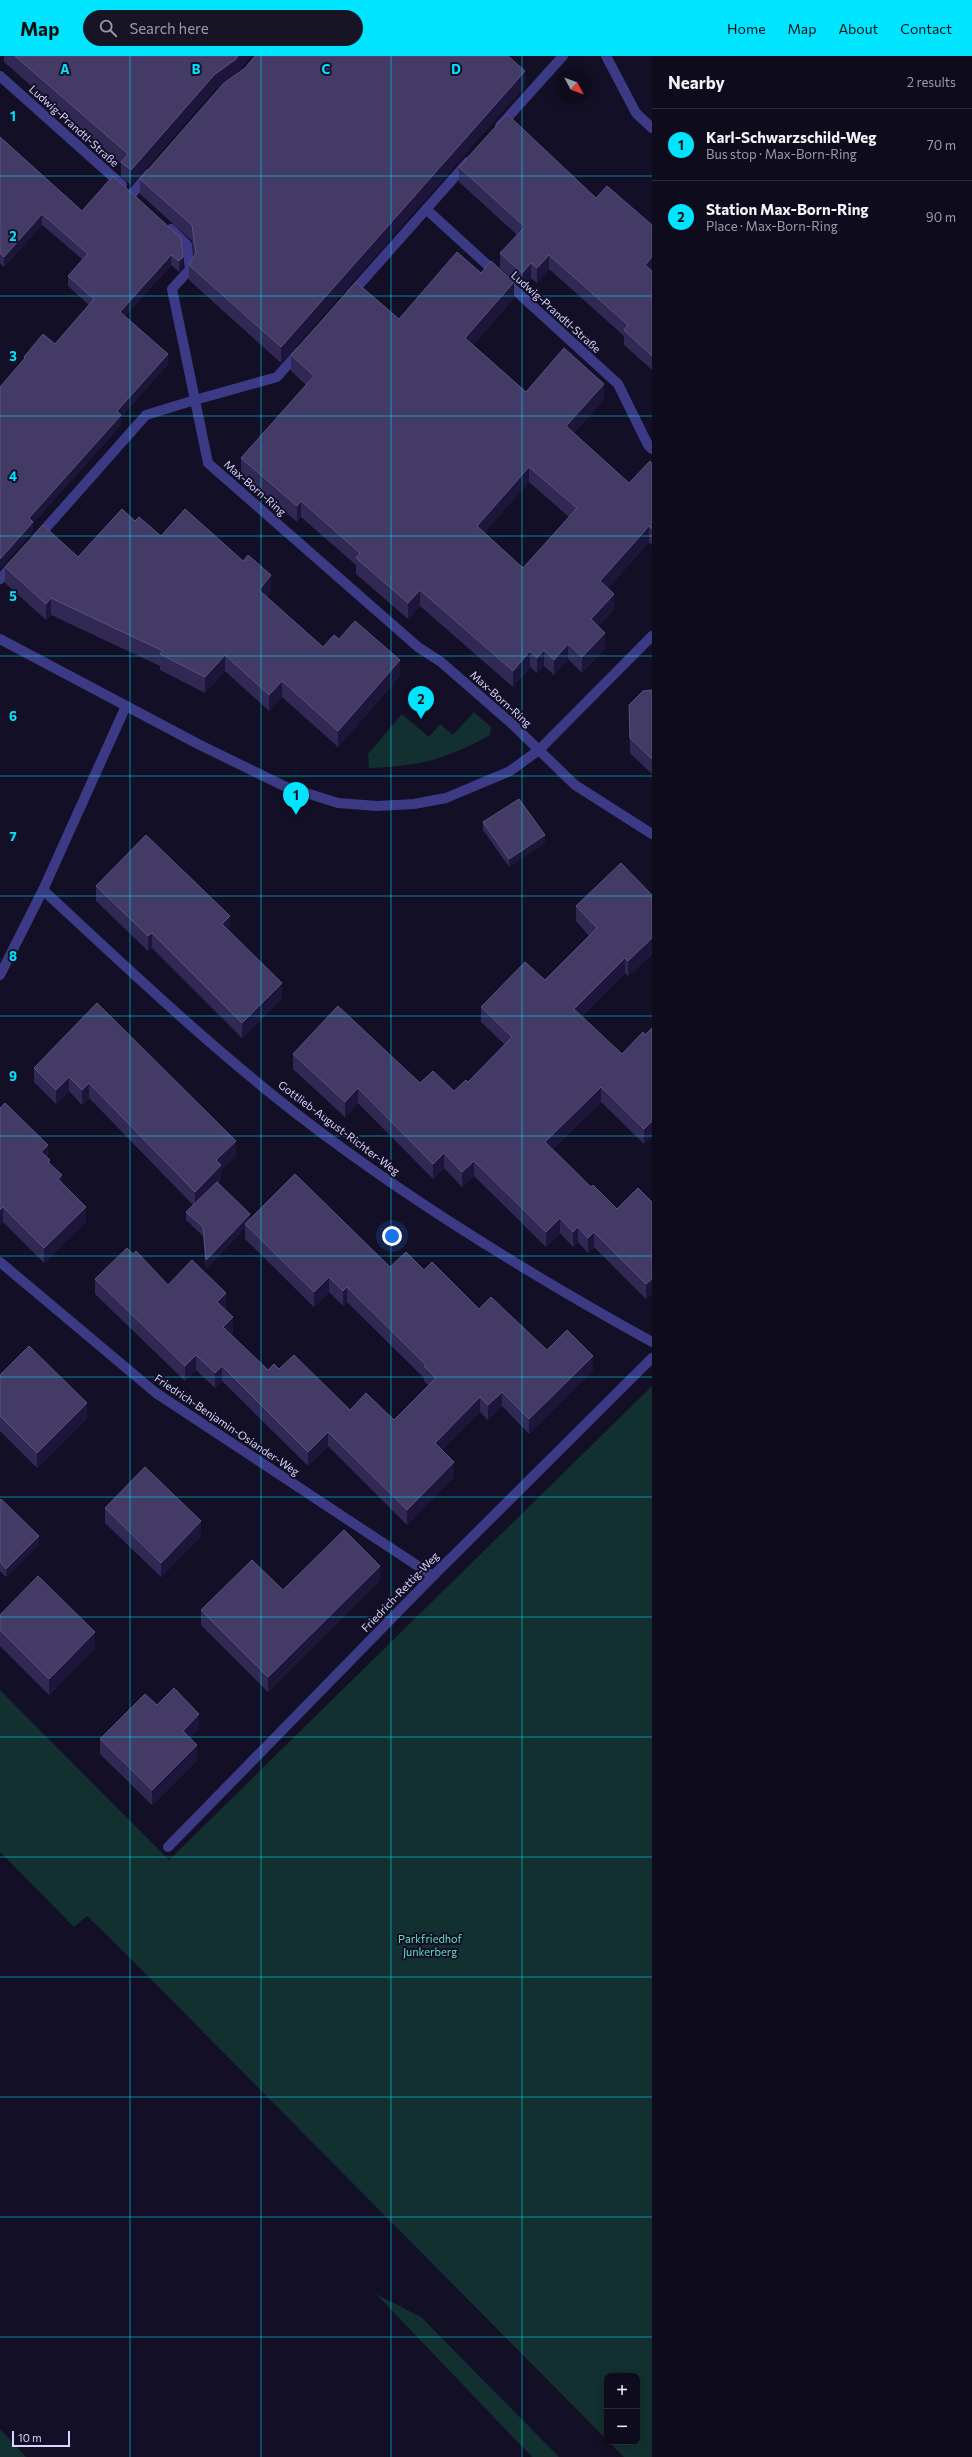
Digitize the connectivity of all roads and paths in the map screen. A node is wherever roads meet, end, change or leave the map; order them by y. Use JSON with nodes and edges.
{"nodes":[{"id":1,"x":563,"y":56,"type":"edge"},
{"id":2,"x":606,"y":56,"type":"edge"},
{"id":3,"x":0,"y":76,"type":"edge"},
{"id":4,"x":652,"y":128,"type":"edge"},
{"id":5,"x":494,"y":133,"type":"edge"},
{"id":6,"x":473,"y":156,"type":"edge"},
{"id":7,"x":157,"y":165,"type":"edge"},
{"id":8,"x":426,"y":209,"type":"junction"},
{"id":9,"x":165,"y":224,"type":"edge"},
{"id":10,"x":344,"y":302,"type":"edge"},
{"id":11,"x":308,"y":342,"type":"edge"},
{"id":12,"x":195,"y":400,"type":"junction"},
{"id":13,"x":652,"y":449,"type":"edge"},
{"id":14,"x":31,"y":544,"type":"edge"},
{"id":15,"x":21,"y":556,"type":"edge"},
{"id":16,"x":0,"y":579,"type":"edge"},
{"id":17,"x":652,"y":636,"type":"edge"},
{"id":18,"x":0,"y":639,"type":"edge"},
{"id":19,"x":126,"y":706,"type":"junction"},
{"id":20,"x":539,"y":750,"type":"junction"},
{"id":21,"x":652,"y":834,"type":"edge"},
{"id":22,"x":43,"y":890,"type":"junction"},
{"id":23,"x":0,"y":975,"type":"edge"},
{"id":24,"x":0,"y":1262,"type":"edge"},
{"id":25,"x":652,"y":1342,"type":"edge"},
{"id":26,"x":652,"y":1358,"type":"edge"},
{"id":27,"x":433,"y":1576,"type":"junction"},
{"id":28,"x":168,"y":1847,"type":"dead end"}],
"edges":[{"from":1,"to":5,"type":"street"},
{"from":2,"to":4,"type":"street"},
{"from":3,"to":7,"type":"street","name":"Ludwig-Prandtl-Straße"},
{"from":6,"to":8,"type":"street"},
{"from":8,"to":10,"type":"street"},
{"from":8,"to":13,"type":"street","name":"Ludwig-Prandtl-Straße"},
{"from":9,"to":12,"type":"street"},
{"from":11,"to":12,"type":"street"},
{"from":12,"to":14,"type":"street"},
{"from":12,"to":20,"type":"street","name":"Max-Born-Ring"},
{"from":15,"to":16,"type":"street"},
{"from":17,"to":20,"type":"street"},
{"from":18,"to":19,"type":"street"},
{"from":19,"to":20,"type":"street"},
{"from":19,"to":22,"type":"street"},
{"from":20,"to":21,"type":"street","name":"Max-Born-Ring"},
{"from":22,"to":23,"type":"street"},
{"from":22,"to":25,"type":"street","name":"Gottlieb-August-Richter-Weg"},
{"from":24,"to":27,"type":"street","name":"Friedrich-Benjamin-Osiander-Weg"},
{"from":26,"to":27,"type":"street","name":"Friedrich-Rettig-Weg"},
{"from":27,"to":28,"type":"street","name":"Friedrich-Rettig-Weg"}]}
